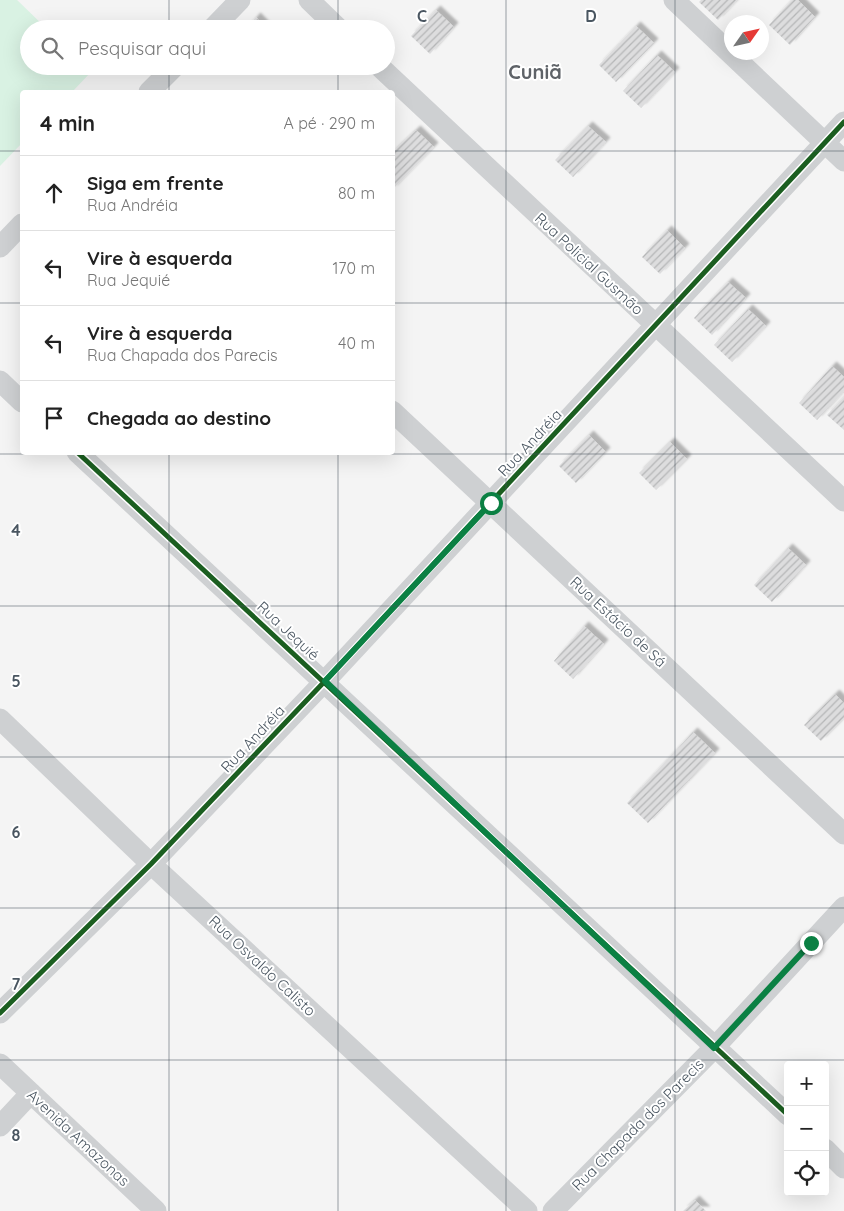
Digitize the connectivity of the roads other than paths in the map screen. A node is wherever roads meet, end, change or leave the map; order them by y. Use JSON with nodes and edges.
{"nodes":[{"id":1,"x":240,"y":0,"type":"edge"},
{"id":2,"x":309,"y":0,"type":"edge"},
{"id":3,"x":674,"y":0,"type":"edge"},
{"id":4,"x":221,"y":20,"type":"edge"},
{"id":5,"x":330,"y":20,"type":"edge"},
{"id":6,"x":166,"y":75,"type":"edge"},
{"id":7,"x":389,"y":75,"type":"edge"},
{"id":8,"x":151,"y":90,"type":"edge"},
{"id":9,"x":844,"y":122,"type":"edge"},
{"id":10,"x":824,"y":142,"type":"junction"},
{"id":11,"x":844,"y":161,"type":"edge"},
{"id":12,"x":20,"y":226,"type":"edge"},
{"id":13,"x":0,"y":247,"type":"edge"},
{"id":14,"x":655,"y":326,"type":"junction"},
{"id":15,"x":0,"y":381,"type":"edge"},
{"id":16,"x":20,"y":400,"type":"edge"},
{"id":17,"x":395,"y":414,"type":"edge"},
{"id":18,"x":80,"y":455,"type":"edge"},
{"id":19,"x":844,"y":501,"type":"edge"},
{"id":20,"x":491,"y":503,"type":"junction"},
{"id":21,"x":325,"y":681,"type":"junction"},
{"id":22,"x":0,"y":719,"type":"edge"},
{"id":23,"x":844,"y":834,"type":"edge"},
{"id":24,"x":151,"y":864,"type":"junction"},
{"id":25,"x":844,"y":907,"type":"edge"},
{"id":26,"x":0,"y":1013,"type":"edge"},
{"id":27,"x":714,"y":1048,"type":"junction"},
{"id":28,"x":0,"y":1064,"type":"edge"},
{"id":29,"x":31,"y":1094,"type":"junction"},
{"id":30,"x":784,"y":1111,"type":"edge"},
{"id":31,"x":0,"y":1126,"type":"edge"},
{"id":32,"x":827,"y":1151,"type":"edge"},
{"id":33,"x":844,"y":1168,"type":"edge"},
{"id":34,"x":156,"y":1211,"type":"edge"},
{"id":35,"x":527,"y":1211,"type":"edge"},
{"id":36,"x":553,"y":1211,"type":"edge"}],
"edges":[{"from":1,"to":4,"type":"street"},
{"from":2,"to":5,"type":"street"},
{"from":3,"to":10,"type":"street"},
{"from":6,"to":8,"type":"street"},
{"from":7,"to":14,"type":"street","name":"Rua Policial Gusmão"},
{"from":9,"to":10,"type":"street","name":"Rua Andréia"},
{"from":10,"to":11,"type":"street"},
{"from":10,"to":14,"type":"street","name":"Rua Andréia"},
{"from":12,"to":13,"type":"street"},
{"from":14,"to":19,"type":"street","name":"Rua Policial Gusmão"},
{"from":14,"to":20,"type":"street","name":"Rua Andréia"},
{"from":15,"to":16,"type":"street"},
{"from":17,"to":20,"type":"street","name":"Rua Estácio de Sá"},
{"from":18,"to":21,"type":"street","name":"Rua Jequié"},
{"from":20,"to":21,"type":"street","name":"Rua Andréia"},
{"from":20,"to":23,"type":"street","name":"Rua Estácio de Sá"},
{"from":21,"to":24,"type":"street","name":"Rua Andréia"},
{"from":21,"to":27,"type":"street","name":"Rua Jequié"},
{"from":22,"to":24,"type":"street","name":"Rua Osvaldo Calisto"},
{"from":24,"to":26,"type":"street","name":"Rua Andréia"},
{"from":24,"to":35,"type":"street","name":"Rua Osvaldo Calisto"},
{"from":25,"to":27,"type":"street","name":"Rua Chapada dos Parecis"},
{"from":27,"to":30,"type":"street","name":"Rua Jequié"},
{"from":27,"to":36,"type":"street","name":"Rua Chapada dos Parecis"},
{"from":28,"to":29,"type":"street","name":"Avenida Amazonas"},
{"from":29,"to":31,"type":"street"},
{"from":29,"to":34,"type":"street","name":"Avenida Amazonas"},
{"from":32,"to":33,"type":"street"}]}
